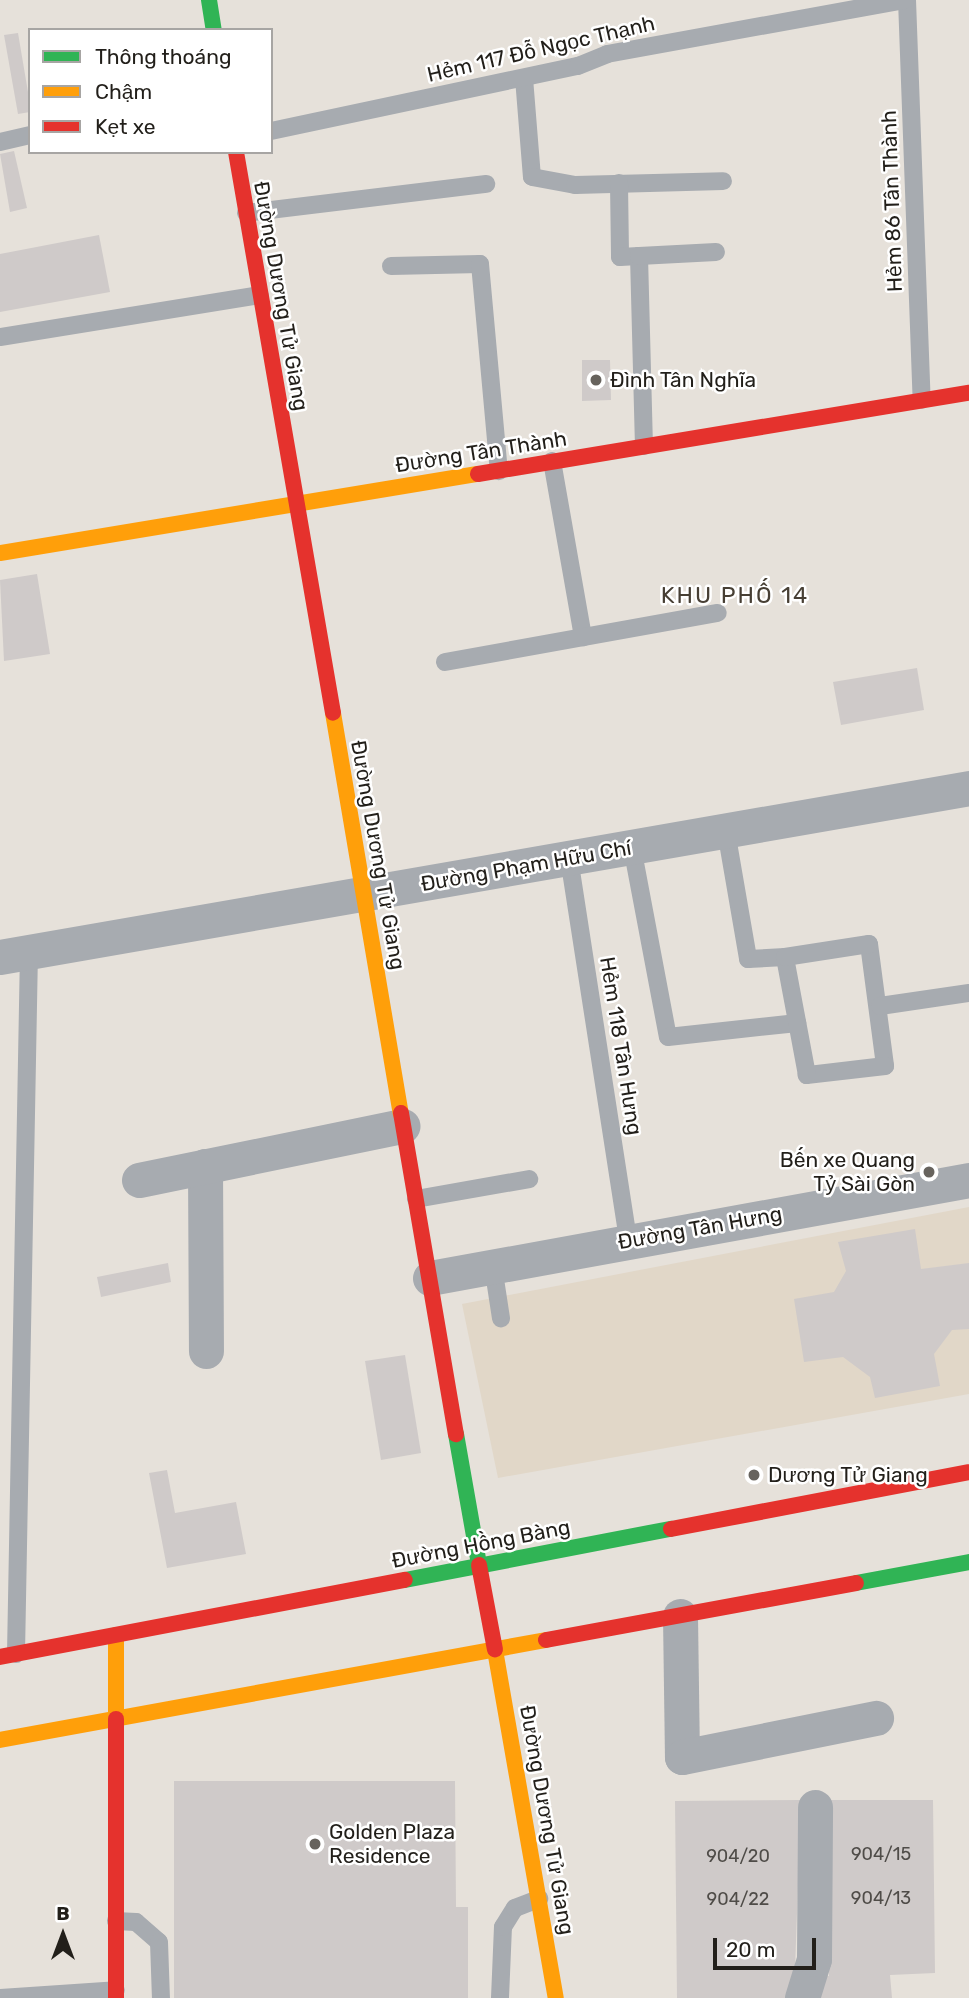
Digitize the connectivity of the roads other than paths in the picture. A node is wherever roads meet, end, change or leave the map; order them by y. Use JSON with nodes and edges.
{"nodes":[{"id":1,"x":209,"y":0,"type":"edge"},
{"id":2,"x":906,"y":0,"type":"edge"},
{"id":3,"x":214,"y":28,"type":"edge"},
{"id":4,"x":524,"y":78,"type":"junction"},
{"id":5,"x":273,"y":131,"type":"edge"},
{"id":6,"x":28,"y":135,"type":"edge"},
{"id":7,"x":0,"y":142,"type":"edge"},
{"id":8,"x":236,"y":154,"type":"edge"},
{"id":9,"x":723,"y":181,"type":"dead end"},
{"id":10,"x":619,"y":183,"type":"junction"},
{"id":11,"x":486,"y":184,"type":"dead end"},
{"id":12,"x":246,"y":213,"type":"junction"},
{"id":13,"x":716,"y":252,"type":"dead end"},
{"id":14,"x":639,"y":256,"type":"junction"},
{"id":15,"x":391,"y":267,"type":"dead end"},
{"id":16,"x":260,"y":295,"type":"junction"},
{"id":17,"x":0,"y":337,"type":"edge"},
{"id":18,"x":969,"y":393,"type":"edge"},
{"id":19,"x":922,"y":400,"type":"junction"},
{"id":20,"x":644,"y":446,"type":"junction"},
{"id":21,"x":552,"y":461,"type":"junction"},
{"id":22,"x":499,"y":471,"type":"junction"},
{"id":23,"x":296,"y":504,"type":"junction"},
{"id":24,"x":0,"y":553,"type":"edge"},
{"id":25,"x":718,"y":613,"type":"dead end"},
{"id":26,"x":583,"y":637,"type":"junction"},
{"id":27,"x":445,"y":662,"type":"dead end"},
{"id":28,"x":969,"y":788,"type":"edge"},
{"id":29,"x":726,"y":831,"type":"junction"},
{"id":30,"x":632,"y":847,"type":"junction"},
{"id":31,"x":569,"y":858,"type":"junction"},
{"id":32,"x":363,"y":894,"type":"junction"},
{"id":33,"x":15,"y":955,"type":"edge"},
{"id":34,"x":785,"y":957,"type":"junction"},
{"id":35,"x":969,"y":993,"type":"edge"},
{"id":36,"x":880,"y":1006,"type":"junction"},
{"id":37,"x":797,"y":1023,"type":"junction"},
{"id":38,"x":403,"y":1126,"type":"junction"},
{"id":39,"x":205,"y":1166,"type":"junction"},
{"id":40,"x":529,"y":1179,"type":"dead end"},
{"id":41,"x":139,"y":1180,"type":"dead end"},
{"id":42,"x":969,"y":1180,"type":"edge"},
{"id":43,"x":416,"y":1199,"type":"junction"},
{"id":44,"x":628,"y":1241,"type":"junction"},
{"id":45,"x":493,"y":1266,"type":"junction"},
{"id":46,"x":430,"y":1278,"type":"junction"},
{"id":47,"x":501,"y":1318,"type":"dead end"},
{"id":48,"x":206,"y":1351,"type":"dead end"},
{"id":49,"x":969,"y":1472,"type":"edge"},
{"id":50,"x":969,"y":1562,"type":"edge"},
{"id":51,"x":479,"y":1565,"type":"junction"},
{"id":52,"x":680,"y":1616,"type":"junction"},
{"id":53,"x":116,"y":1635,"type":"junction"},
{"id":54,"x":495,"y":1650,"type":"junction"},
{"id":55,"x":8,"y":1656,"type":"edge"},
{"id":56,"x":876,"y":1717,"type":"dead end"},
{"id":57,"x":117,"y":1719,"type":"junction"},
{"id":58,"x":0,"y":1740,"type":"edge"},
{"id":59,"x":815,"y":1807,"type":"dead end"},
{"id":60,"x":539,"y":1899,"type":"junction"},
{"id":61,"x":117,"y":1921,"type":"junction"},
{"id":62,"x":117,"y":1994,"type":"edge"},
{"id":63,"x":165,"y":1996,"type":"edge"},
{"id":64,"x":0,"y":1998,"type":"edge"},
{"id":65,"x":500,"y":1998,"type":"edge"},
{"id":66,"x":556,"y":1998,"type":"edge"},
{"id":67,"x":802,"y":1998,"type":"edge"}],
"edges":[{"from":1,"to":3,"type":"street"},
{"from":2,"to":4,"type":"lane","name":"Hẻm 117 Đỗ Ngọc Thạnh"},
{"from":2,"to":19,"type":"lane","name":"Hẻm 86 Tân Thành"},
{"from":4,"to":5,"type":"lane","name":"Hẻm 117 Đỗ Ngọc Thạnh"},
{"from":4,"to":10,"type":"lane"},
{"from":6,"to":7,"type":"lane"},
{"from":8,"to":12,"type":"street","name":"Đường Dương Tử Giang"},
{"from":9,"to":10,"type":"lane"},
{"from":10,"to":14,"type":"lane"},
{"from":11,"to":12,"type":"lane"},
{"from":12,"to":16,"type":"street","name":"Đường Dương Tử Giang"},
{"from":13,"to":14,"type":"lane"},
{"from":14,"to":20,"type":"lane"},
{"from":15,"to":22,"type":"lane"},
{"from":16,"to":17,"type":"lane"},
{"from":16,"to":23,"type":"street","name":"Đường Dương Tử Giang"},
{"from":18,"to":19,"type":"street","name":"Đường Tân Thành"},
{"from":19,"to":20,"type":"street","name":"Đường Tân Thành"},
{"from":20,"to":21,"type":"street","name":"Đường Tân Thành"},
{"from":21,"to":22,"type":"street","name":"Đường Tân Thành"},
{"from":21,"to":26,"type":"lane"},
{"from":22,"to":23,"type":"street","name":"Đường Tân Thành"},
{"from":23,"to":24,"type":"street","name":"Đường Tân Thành"},
{"from":23,"to":32,"type":"street","name":"Đường Dương Tử Giang"},
{"from":25,"to":26,"type":"lane"},
{"from":26,"to":27,"type":"lane"},
{"from":28,"to":29,"type":"street","name":"Đường Phạm Hữu Chí"},
{"from":29,"to":30,"type":"street","name":"Đường Phạm Hữu Chí"},
{"from":29,"to":34,"type":"lane"},
{"from":30,"to":31,"type":"street","name":"Đường Phạm Hữu Chí"},
{"from":30,"to":37,"type":"lane"},
{"from":31,"to":32,"type":"street","name":"Đường Phạm Hữu Chí"},
{"from":31,"to":44,"type":"lane","name":"Hẻm 118 Tân Hưng"},
{"from":32,"to":33,"type":"street","name":"Đường Phạm Hữu Chí"},
{"from":32,"to":38,"type":"street","name":"Đường Dương Tử Giang"},
{"from":33,"to":55,"type":"lane"},
{"from":34,"to":36,"type":"lane"},
{"from":34,"to":37,"type":"lane"},
{"from":35,"to":36,"type":"lane"},
{"from":36,"to":37,"type":"lane"},
{"from":38,"to":39,"type":"street"},
{"from":38,"to":43,"type":"street","name":"Đường Dương Tử Giang"},
{"from":39,"to":41,"type":"street"},
{"from":39,"to":48,"type":"street"},
{"from":40,"to":43,"type":"lane"},
{"from":42,"to":44,"type":"street","name":"Đường Tân Hưng"},
{"from":43,"to":46,"type":"street","name":"Đường Dương Tử Giang"},
{"from":44,"to":45,"type":"street","name":"Đường Tân Hưng"},
{"from":45,"to":46,"type":"street","name":"Đường Tân Hưng"},
{"from":45,"to":47,"type":"lane"},
{"from":46,"to":51,"type":"street","name":"Đường Dương Tử Giang"},
{"from":49,"to":51,"type":"street","name":"Đường Hồng Bàng"},
{"from":50,"to":52,"type":"street"},
{"from":51,"to":53,"type":"street","name":"Đường Hồng Bàng"},
{"from":51,"to":54,"type":"street","name":"Đường Dương Tử Giang"},
{"from":52,"to":54,"type":"street"},
{"from":52,"to":56,"type":"street"},
{"from":53,"to":55,"type":"street","name":"Đường Hồng Bàng"},
{"from":53,"to":57,"type":"street"},
{"from":54,"to":57,"type":"street"},
{"from":54,"to":60,"type":"street","name":"Đường Dương Tử Giang"},
{"from":57,"to":58,"type":"street"},
{"from":57,"to":61,"type":"street"},
{"from":59,"to":67,"type":"street"},
{"from":60,"to":65,"type":"lane"},
{"from":60,"to":66,"type":"street","name":"Đường Dương Tử Giang"},
{"from":61,"to":62,"type":"street"},
{"from":61,"to":63,"type":"lane"},
{"from":62,"to":64,"type":"lane"}]}
